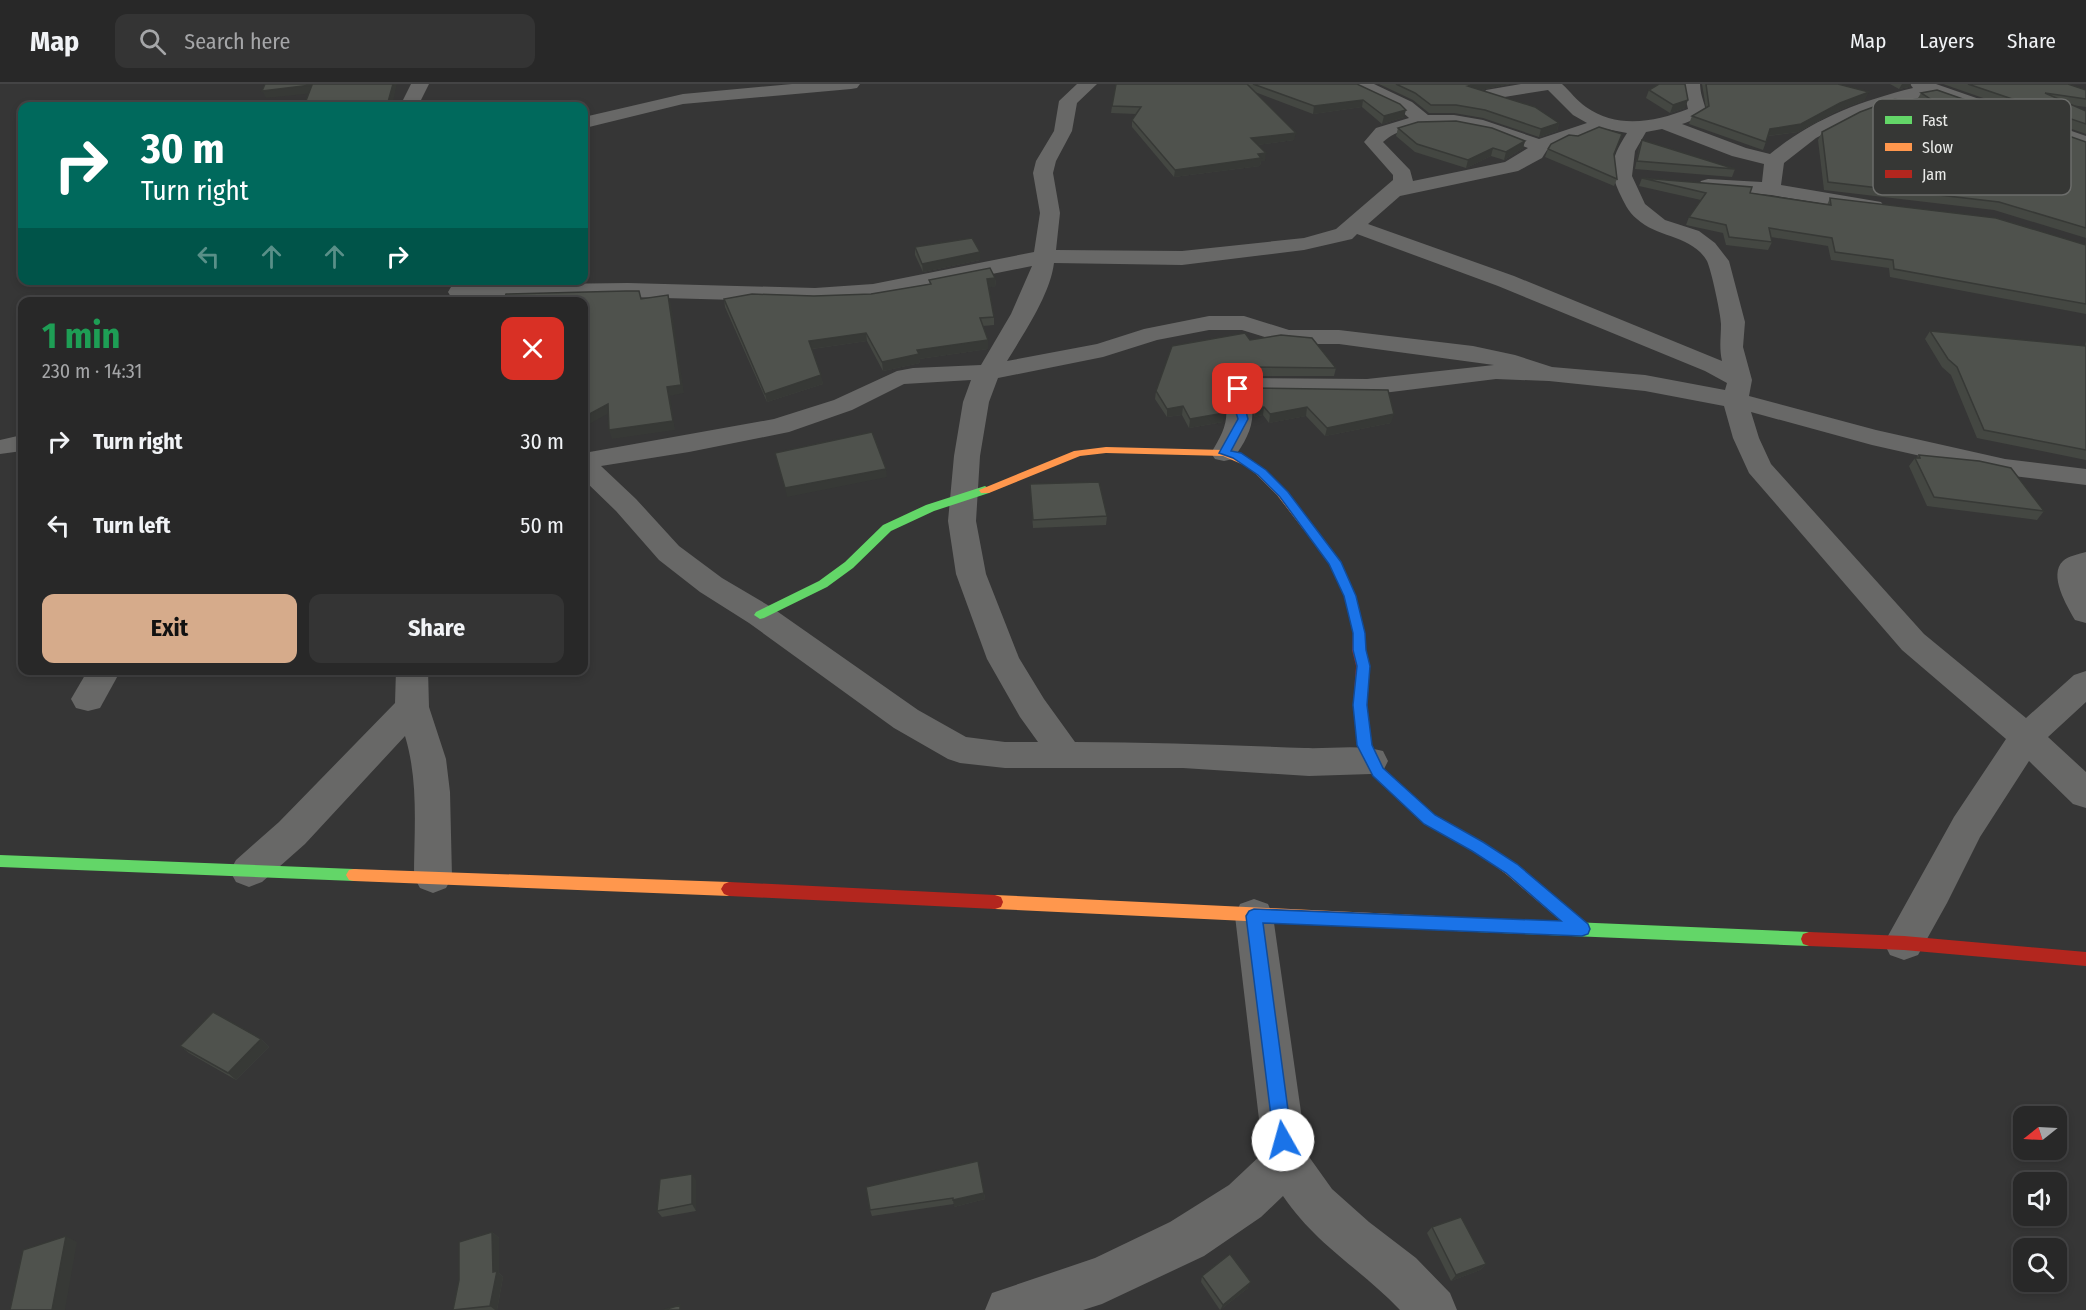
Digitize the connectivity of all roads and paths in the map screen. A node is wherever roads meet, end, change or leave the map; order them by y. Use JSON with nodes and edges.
{"nodes":[{"id":1,"x":420,"y":84,"type":"edge"},
{"id":2,"x":851,"y":84,"type":"edge"},
{"id":3,"x":1088,"y":84,"type":"edge"},
{"id":4,"x":1360,"y":84,"type":"edge"},
{"id":5,"x":1553,"y":84,"type":"edge"},
{"id":6,"x":1691,"y":84,"type":"edge"},
{"id":7,"x":1927,"y":87,"type":"edge"},
{"id":8,"x":1492,"y":94,"type":"edge"},
{"id":9,"x":1886,"y":99,"type":"edge"},
{"id":10,"x":1963,"y":99,"type":"edge"},
{"id":11,"x":411,"y":102,"type":"edge"},
{"id":12,"x":1873,"y":104,"type":"edge"},
{"id":13,"x":589,"y":121,"type":"dead end"},
{"id":14,"x":1424,"y":121,"type":"junction"},
{"id":15,"x":1608,"y":123,"type":"junction"},
{"id":16,"x":1664,"y":123,"type":"junction"},
{"id":17,"x":1638,"y":129,"type":"junction"},
{"id":18,"x":2071,"y":137,"type":"edge"},
{"id":19,"x":2086,"y":143,"type":"edge"},
{"id":20,"x":1539,"y":146,"type":"junction"},
{"id":21,"x":1774,"y":161,"type":"junction"},
{"id":22,"x":1622,"y":176,"type":"junction"},
{"id":23,"x":1650,"y":179,"type":"edge"},
{"id":24,"x":1691,"y":183,"type":"edge"},
{"id":25,"x":1771,"y":189,"type":"junction"},
{"id":26,"x":1397,"y":190,"type":"junction"},
{"id":27,"x":1891,"y":208,"type":"edge"},
{"id":28,"x":1355,"y":226,"type":"junction"},
{"id":29,"x":1046,"y":256,"type":"junction"},
{"id":30,"x":457,"y":291,"type":"edge"},
{"id":31,"x":987,"y":372,"type":"junction"},
{"id":32,"x":1549,"y":374,"type":"junction"},
{"id":33,"x":1738,"y":390,"type":"junction"},
{"id":34,"x":1224,"y":453,"type":"junction"},
{"id":35,"x":588,"y":462,"type":"edge"},
{"id":36,"x":588,"y":467,"type":"edge"},
{"id":37,"x":2086,"y":477,"type":"edge"},
{"id":38,"x":963,"y":498,"type":"junction"},
{"id":39,"x":2086,"y":562,"type":"edge"},
{"id":40,"x":2086,"y":612,"type":"edge"},
{"id":41,"x":760,"y":615,"type":"junction"},
{"id":42,"x":102,"y":675,"type":"edge"},
{"id":43,"x":412,"y":675,"type":"edge"},
{"id":44,"x":2086,"y":683,"type":"edge"},
{"id":45,"x":88,"y":699,"type":"dead end"},
{"id":46,"x":412,"y":707,"type":"junction"},
{"id":47,"x":2026,"y":737,"type":"junction"},
{"id":48,"x":1065,"y":754,"type":"junction"},
{"id":49,"x":1371,"y":761,"type":"junction"},
{"id":50,"x":2086,"y":794,"type":"edge"},
{"id":51,"x":0,"y":861,"type":"edge"},
{"id":52,"x":249,"y":871,"type":"junction"},
{"id":53,"x":434,"y":877,"type":"junction"},
{"id":54,"x":1254,"y":916,"type":"junction"},
{"id":55,"x":1582,"y":929,"type":"junction"},
{"id":56,"x":1904,"y":944,"type":"junction"},
{"id":57,"x":2086,"y":959,"type":"edge"},
{"id":58,"x":1286,"y":1162,"type":"junction"},
{"id":59,"x":1009,"y":1310,"type":"edge"},
{"id":60,"x":1433,"y":1310,"type":"edge"}],
"edges":[{"from":1,"to":11,"type":"street"},
{"from":2,"to":13,"type":"street"},
{"from":3,"to":29,"type":"street"},
{"from":4,"to":14,"type":"street"},
{"from":5,"to":8,"type":"street"},
{"from":5,"to":15,"type":"street"},
{"from":6,"to":16,"type":"street"},
{"from":7,"to":9,"type":"street"},
{"from":7,"to":10,"type":"street"},
{"from":12,"to":21,"type":"street"},
{"from":14,"to":20,"type":"street"},
{"from":14,"to":26,"type":"street"},
{"from":15,"to":17,"type":"street"},
{"from":15,"to":20,"type":"street"},
{"from":16,"to":17,"type":"street"},
{"from":16,"to":21,"type":"street"},
{"from":17,"to":22,"type":"street"},
{"from":18,"to":19,"type":"street"},
{"from":20,"to":26,"type":"street"},
{"from":21,"to":25,"type":"street"},
{"from":22,"to":23,"type":"street"},
{"from":22,"to":33,"type":"street"},
{"from":24,"to":25,"type":"street"},
{"from":25,"to":27,"type":"street"},
{"from":26,"to":28,"type":"street"},
{"from":28,"to":29,"type":"street"},
{"from":28,"to":33,"type":"street"},
{"from":29,"to":30,"type":"street"},
{"from":29,"to":31,"type":"street"},
{"from":31,"to":32,"type":"street"},
{"from":31,"to":35,"type":"street"},
{"from":31,"to":38,"type":"street"},
{"from":32,"to":33,"type":"street"},
{"from":32,"to":34,"type":"street"},
{"from":33,"to":37,"type":"street"},
{"from":33,"to":47,"type":"street"},
{"from":34,"to":38,"type":"street"},
{"from":34,"to":49,"type":"street"},
{"from":36,"to":41,"type":"street"},
{"from":38,"to":41,"type":"street"},
{"from":38,"to":48,"type":"street"},
{"from":39,"to":40,"type":"street"},
{"from":41,"to":48,"type":"street"},
{"from":42,"to":45,"type":"street"},
{"from":43,"to":46,"type":"street"},
{"from":44,"to":47,"type":"street"},
{"from":46,"to":52,"type":"street"},
{"from":46,"to":53,"type":"street"},
{"from":47,"to":50,"type":"street"},
{"from":47,"to":56,"type":"street"},
{"from":48,"to":49,"type":"street"},
{"from":49,"to":55,"type":"street"},
{"from":51,"to":52,"type":"street"},
{"from":52,"to":53,"type":"street"},
{"from":53,"to":54,"type":"street"},
{"from":54,"to":55,"type":"street"},
{"from":54,"to":58,"type":"street"},
{"from":55,"to":56,"type":"street"},
{"from":56,"to":57,"type":"street"},
{"from":58,"to":59,"type":"street"},
{"from":58,"to":60,"type":"street"}]}
